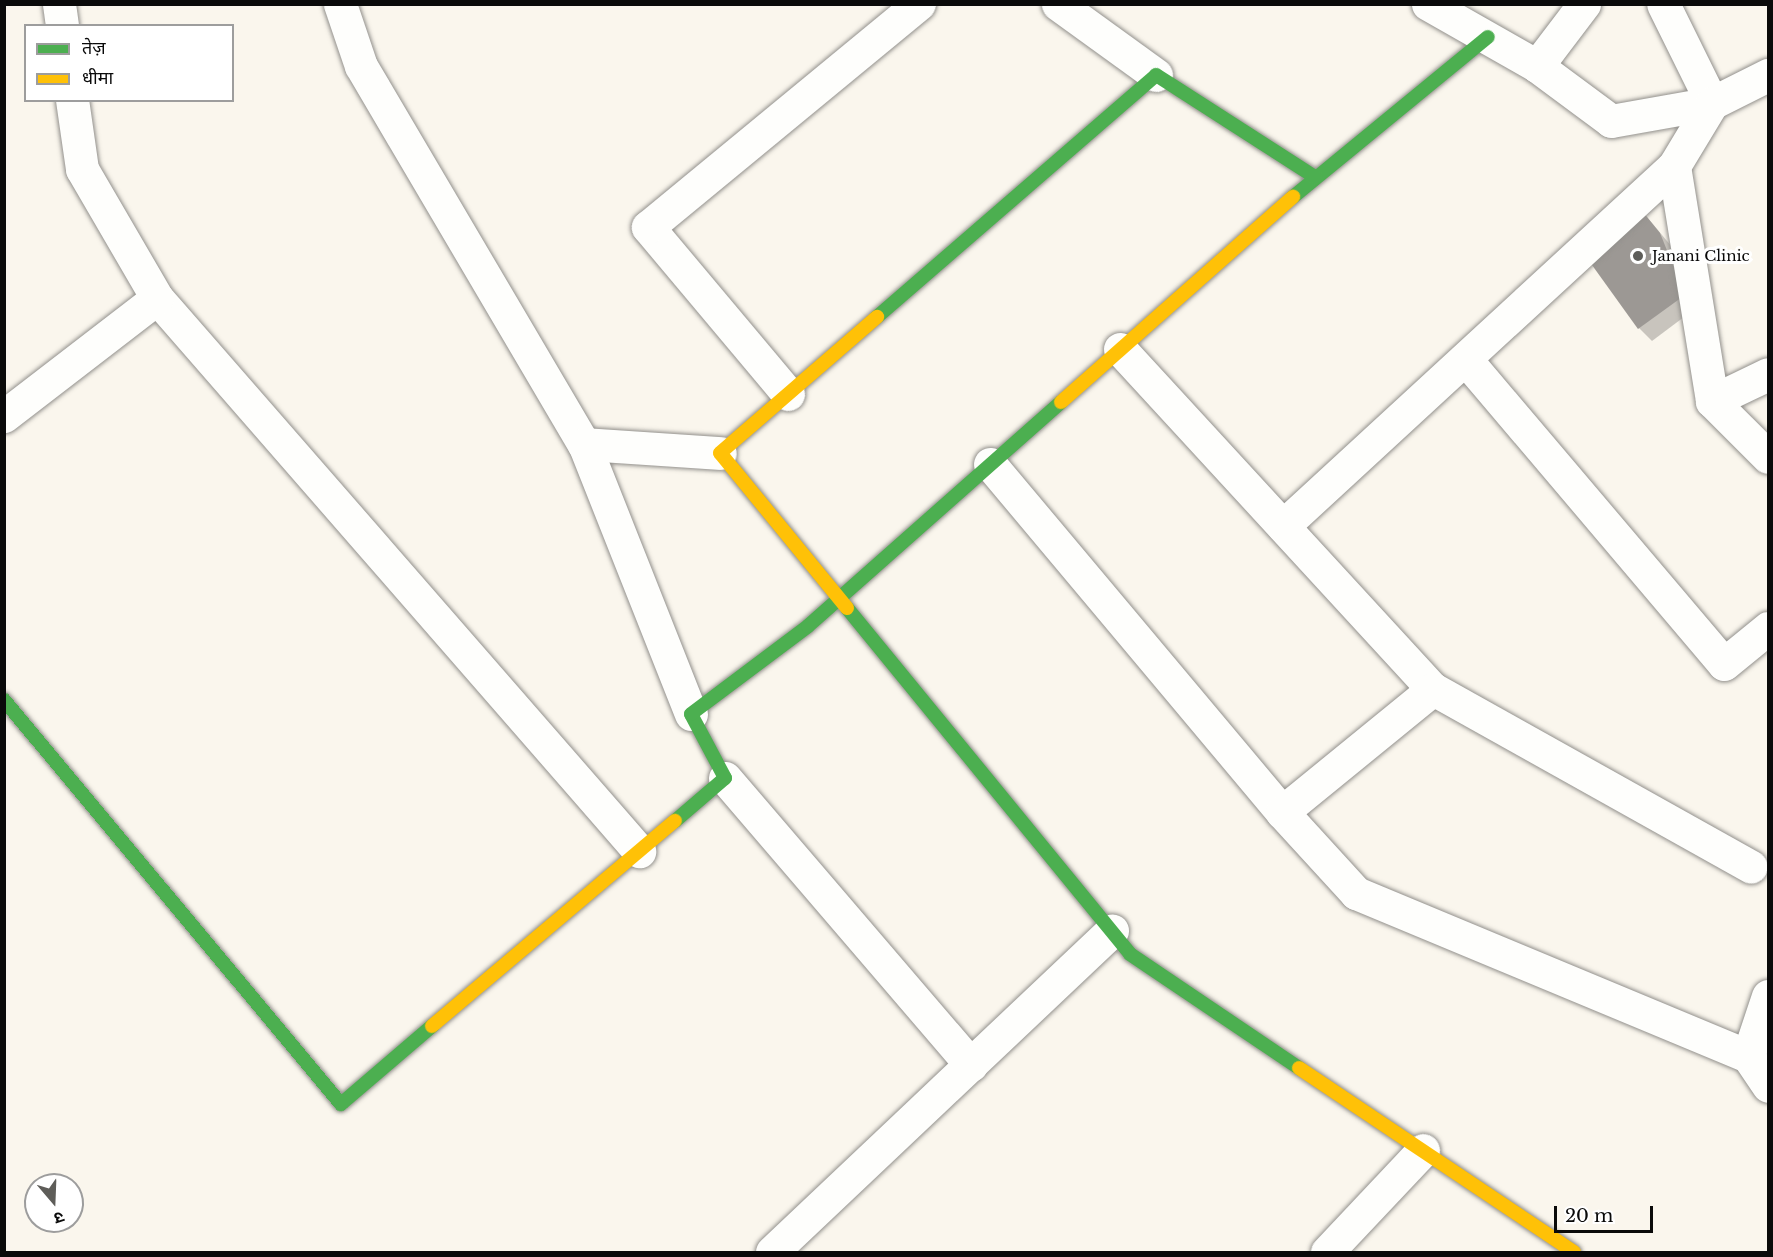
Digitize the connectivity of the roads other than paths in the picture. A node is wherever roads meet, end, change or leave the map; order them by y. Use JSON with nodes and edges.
{"nodes":[{"id":1,"x":59,"y":4,"type":"edge"},
{"id":2,"x":340,"y":4,"type":"edge"},
{"id":3,"x":919,"y":4,"type":"edge"},
{"id":4,"x":1058,"y":4,"type":"edge"},
{"id":5,"x":1428,"y":4,"type":"edge"},
{"id":6,"x":1584,"y":4,"type":"edge"},
{"id":7,"x":1663,"y":4,"type":"edge"},
{"id":8,"x":62,"y":24,"type":"edge"},
{"id":9,"x":1488,"y":37,"type":"junction"},
{"id":10,"x":1537,"y":66,"type":"junction"},
{"id":11,"x":1156,"y":75,"type":"junction"},
{"id":12,"x":1768,"y":75,"type":"edge"},
{"id":13,"x":72,"y":102,"type":"edge"},
{"id":14,"x":1712,"y":103,"type":"junction"},
{"id":15,"x":1674,"y":166,"type":"junction"},
{"id":16,"x":1315,"y":177,"type":"junction"},
{"id":17,"x":157,"y":298,"type":"junction"},
{"id":18,"x":1120,"y":349,"type":"junction"},
{"id":19,"x":1467,"y":361,"type":"junction"},
{"id":20,"x":1768,"y":374,"type":"edge"},
{"id":21,"x":788,"y":394,"type":"junction"},
{"id":22,"x":1712,"y":401,"type":"junction"},
{"id":23,"x":4,"y":416,"type":"edge"},
{"id":24,"x":584,"y":444,"type":"junction"},
{"id":25,"x":720,"y":453,"type":"junction"},
{"id":26,"x":1768,"y":457,"type":"edge"},
{"id":27,"x":990,"y":464,"type":"junction"},
{"id":28,"x":1283,"y":526,"type":"junction"},
{"id":29,"x":842,"y":596,"type":"junction"},
{"id":30,"x":1768,"y":628,"type":"edge"},
{"id":31,"x":1433,"y":689,"type":"junction"},
{"id":32,"x":4,"y":700,"type":"edge"},
{"id":33,"x":691,"y":714,"type":"junction"},
{"id":34,"x":724,"y":778,"type":"junction"},
{"id":35,"x":1282,"y":812,"type":"junction"},
{"id":36,"x":639,"y":851,"type":"junction"},
{"id":37,"x":1763,"y":864,"type":"edge"},
{"id":38,"x":1112,"y":931,"type":"junction"},
{"id":39,"x":1768,"y":996,"type":"edge"},
{"id":40,"x":1748,"y":1056,"type":"junction"},
{"id":41,"x":971,"y":1065,"type":"junction"},
{"id":42,"x":1768,"y":1086,"type":"edge"},
{"id":43,"x":1423,"y":1150,"type":"junction"},
{"id":44,"x":772,"y":1252,"type":"edge"},
{"id":45,"x":1327,"y":1252,"type":"edge"},
{"id":46,"x":1574,"y":1252,"type":"edge"}],
"edges":[{"from":1,"to":8,"type":"street"},
{"from":2,"to":24,"type":"street"},
{"from":3,"to":21,"type":"street"},
{"from":4,"to":11,"type":"street"},
{"from":5,"to":9,"type":"street"},
{"from":6,"to":10,"type":"street"},
{"from":7,"to":14,"type":"street"},
{"from":9,"to":10,"type":"street"},
{"from":9,"to":16,"type":"street"},
{"from":10,"to":14,"type":"street"},
{"from":11,"to":16,"type":"street"},
{"from":11,"to":21,"type":"street"},
{"from":12,"to":14,"type":"street"},
{"from":13,"to":17,"type":"street"},
{"from":14,"to":15,"type":"street"},
{"from":15,"to":19,"type":"street"},
{"from":15,"to":22,"type":"street"},
{"from":16,"to":18,"type":"street"},
{"from":17,"to":23,"type":"street"},
{"from":17,"to":36,"type":"street"},
{"from":18,"to":27,"type":"street"},
{"from":18,"to":28,"type":"street"},
{"from":19,"to":28,"type":"street"},
{"from":19,"to":30,"type":"street"},
{"from":20,"to":22,"type":"street"},
{"from":21,"to":25,"type":"street"},
{"from":22,"to":26,"type":"street"},
{"from":24,"to":25,"type":"street"},
{"from":24,"to":33,"type":"street"},
{"from":25,"to":29,"type":"street"},
{"from":27,"to":29,"type":"street"},
{"from":27,"to":35,"type":"street"},
{"from":28,"to":31,"type":"street"},
{"from":29,"to":33,"type":"street"},
{"from":29,"to":38,"type":"street"},
{"from":31,"to":35,"type":"street"},
{"from":31,"to":37,"type":"street"},
{"from":32,"to":36,"type":"street"},
{"from":33,"to":34,"type":"street"},
{"from":34,"to":36,"type":"street"},
{"from":34,"to":41,"type":"street"},
{"from":35,"to":40,"type":"street"},
{"from":38,"to":41,"type":"street"},
{"from":38,"to":43,"type":"street"},
{"from":39,"to":40,"type":"street"},
{"from":40,"to":42,"type":"street"},
{"from":41,"to":44,"type":"street"},
{"from":43,"to":45,"type":"street"},
{"from":43,"to":46,"type":"street"}]}
